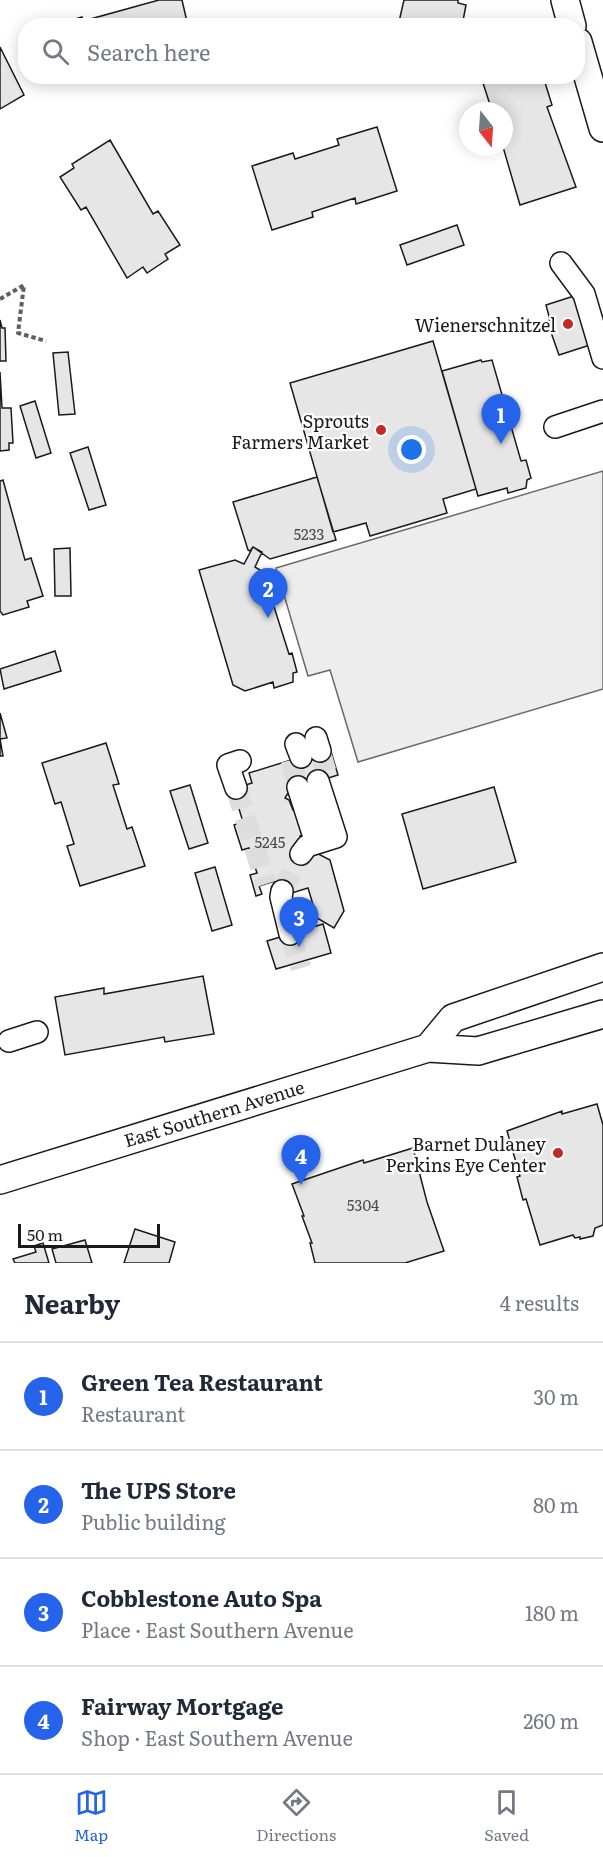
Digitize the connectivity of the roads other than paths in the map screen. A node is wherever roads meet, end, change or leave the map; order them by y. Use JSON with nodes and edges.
{"nodes":[{"id":1,"x":565,"y":0,"type":"edge"},
{"id":2,"x":570,"y":18,"type":"edge"},
{"id":3,"x":585,"y":66,"type":"edge"},
{"id":4,"x":603,"y":128,"type":"edge"},
{"id":5,"x":561,"y":263,"type":"dead end"},
{"id":6,"x":603,"y":358,"type":"edge"},
{"id":7,"x":603,"y":411,"type":"edge"},
{"id":8,"x":555,"y":427,"type":"dead end"},
{"id":9,"x":240,"y":761,"type":"dead end"},
{"id":10,"x":313,"y":782,"type":"joint"},
{"id":11,"x":236,"y":788,"type":"tunnel mouth"},
{"id":12,"x":276,"y":891,"type":"tunnel mouth"},
{"id":13,"x":290,"y":934,"type":"tunnel mouth"},
{"id":14,"x":603,"y":967,"type":"edge"},
{"id":15,"x":603,"y":1014,"type":"edge"},
{"id":16,"x":37,"y":1032,"type":"dead end"},
{"id":17,"x":9,"y":1041,"type":"dead end"},
{"id":18,"x":428,"y":1048,"type":"junction"},
{"id":19,"x":0,"y":1180,"type":"edge"}],
"edges":[{"from":1,"to":2,"type":"main road"},
{"from":3,"to":4,"type":"main road"},
{"from":5,"to":6,"type":"lane"},
{"from":7,"to":8,"type":"lane"},
{"from":9,"to":11,"type":"lane"},
{"from":10,"to":10,"type":"lane"},
{"from":12,"to":13,"type":"lane"},
{"from":14,"to":18,"type":"main road"},
{"from":15,"to":18,"type":"main road","name":"East Southern Avenue"},
{"from":16,"to":17,"type":"lane"},
{"from":18,"to":19,"type":"main road","name":"East Southern Avenue"}]}
